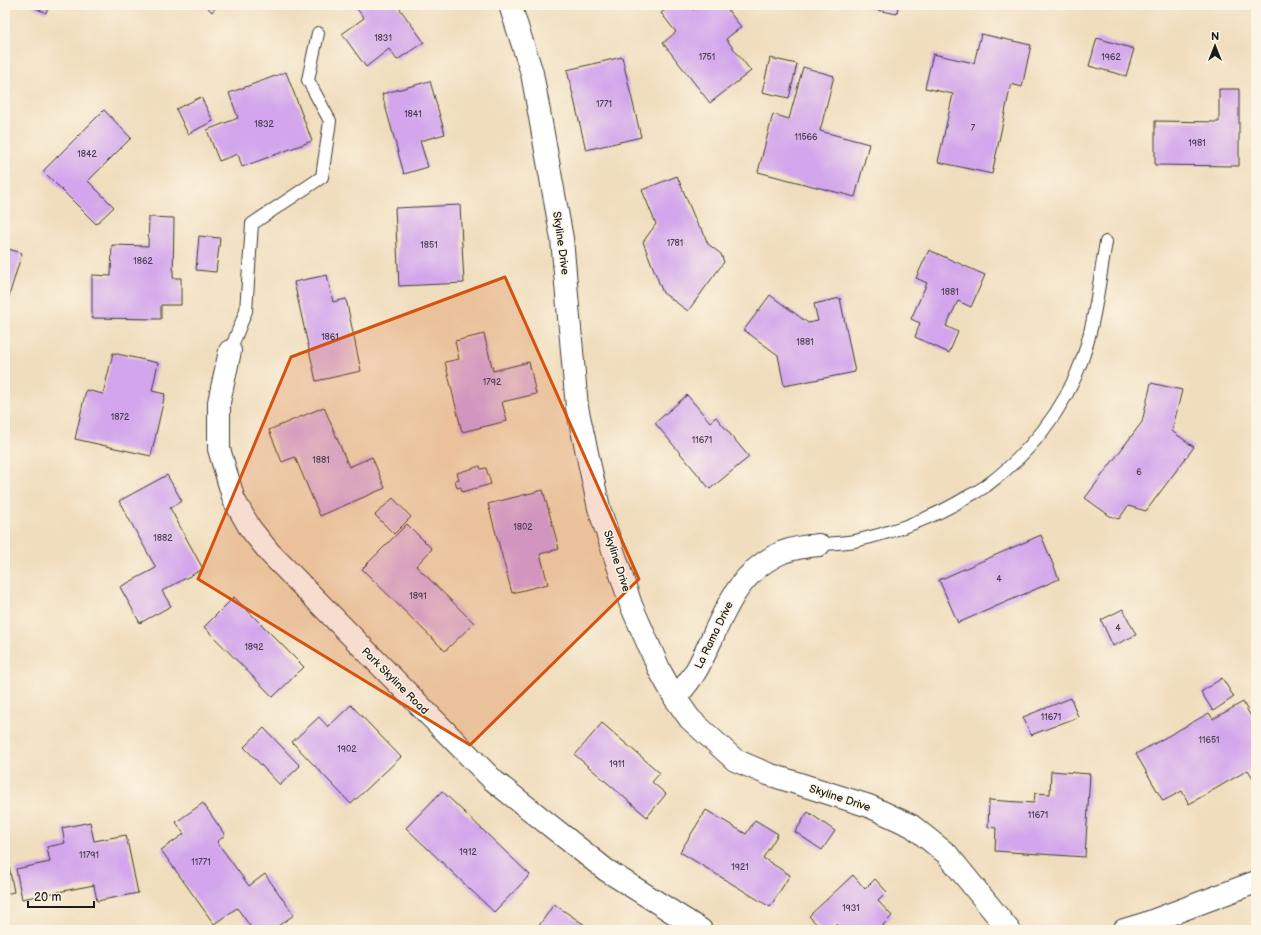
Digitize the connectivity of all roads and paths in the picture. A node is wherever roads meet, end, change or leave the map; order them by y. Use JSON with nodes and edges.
{"nodes":[{"id":1,"x":510,"y":5,"type":"edge"},
{"id":2,"x":318,"y":32,"type":"dead end"},
{"id":3,"x":1106,"y":242,"type":"dead end"},
{"id":4,"x":230,"y":351,"type":"joint"},
{"id":5,"x":819,"y":545,"type":"joint"},
{"id":6,"x":675,"y":698,"type":"junction"},
{"id":7,"x":1256,"y":882,"type":"edge"},
{"id":8,"x":701,"y":930,"type":"edge"},
{"id":9,"x":1009,"y":930,"type":"edge"},
{"id":10,"x":1124,"y":930,"type":"edge"}],
"edges":[{"from":1,"to":6,"type":"street","name":"Skyline Drive"},
{"from":2,"to":4,"type":"lane"},
{"from":3,"to":5,"type":"lane"},
{"from":4,"to":8,"type":"street","name":"Park Skyline Road"},
{"from":5,"to":6,"type":"street","name":"La Rama Drive"},
{"from":6,"to":9,"type":"street","name":"Skyline Drive"},
{"from":7,"to":10,"type":"street"}]}
